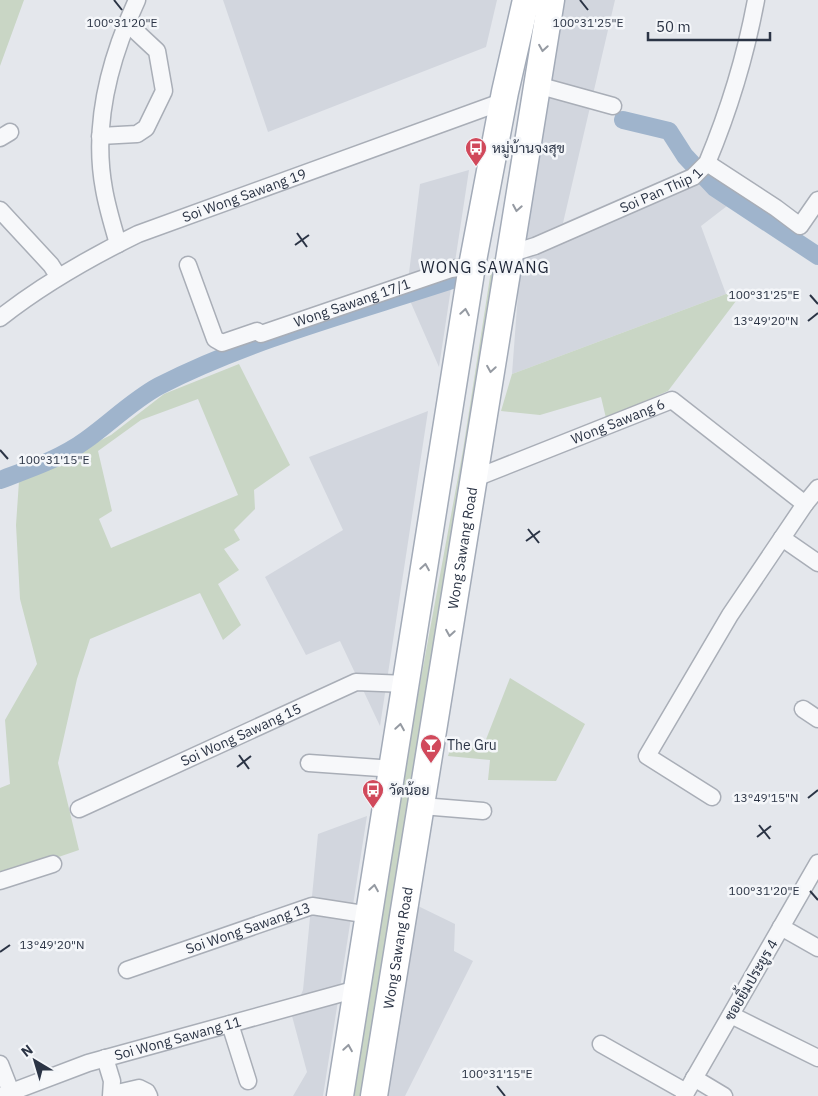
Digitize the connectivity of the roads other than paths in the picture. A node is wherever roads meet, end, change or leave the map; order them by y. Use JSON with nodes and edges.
{"nodes":[{"id":1,"x":137,"y":0,"type":"edge"},
{"id":2,"x":512,"y":0,"type":"edge"},
{"id":3,"x":526,"y":0,"type":"edge"},
{"id":4,"x":551,"y":0,"type":"edge"},
{"id":5,"x":756,"y":0,"type":"edge"},
{"id":6,"x":127,"y":22,"type":"junction"},
{"id":7,"x":537,"y":85,"type":"junction"},
{"id":8,"x":504,"y":96,"type":"junction"},
{"id":9,"x":613,"y":106,"type":"dead end"},
{"id":10,"x":100,"y":136,"type":"junction"},
{"id":11,"x":701,"y":169,"type":"junction"},
{"id":12,"x":818,"y":200,"type":"edge"},
{"id":13,"x":0,"y":210,"type":"edge"},
{"id":14,"x":118,"y":244,"type":"junction"},
{"id":15,"x":509,"y":254,"type":"junction"},
{"id":16,"x":188,"y":266,"type":"dead end"},
{"id":17,"x":472,"y":266,"type":"junction"},
{"id":18,"x":58,"y":276,"type":"junction"},
{"id":19,"x":0,"y":318,"type":"edge"},
{"id":20,"x":473,"y":480,"type":"junction"},
{"id":21,"x":818,"y":488,"type":"edge"},
{"id":22,"x":805,"y":504,"type":"junction"},
{"id":23,"x":782,"y":538,"type":"junction"},
{"id":24,"x":818,"y":563,"type":"edge"},
{"id":25,"x":407,"y":684,"type":"junction"},
{"id":26,"x":803,"y":709,"type":"dead end"},
{"id":27,"x":818,"y":719,"type":"edge"},
{"id":28,"x":309,"y":763,"type":"dead end"},
{"id":29,"x":394,"y":768,"type":"junction"},
{"id":30,"x":712,"y":797,"type":"dead end"},
{"id":31,"x":422,"y":806,"type":"junction"},
{"id":32,"x":79,"y":809,"type":"dead end"},
{"id":33,"x":483,"y":811,"type":"dead end"},
{"id":34,"x":818,"y":863,"type":"edge"},
{"id":35,"x":53,"y":864,"type":"dead end"},
{"id":36,"x":0,"y":881,"type":"edge"},
{"id":37,"x":370,"y":915,"type":"junction"},
{"id":38,"x":781,"y":927,"type":"junction"},
{"id":39,"x":818,"y":948,"type":"edge"},
{"id":40,"x":127,"y":970,"type":"dead end"},
{"id":41,"x":358,"y":989,"type":"junction"},
{"id":42,"x":730,"y":1015,"type":"junction"},
{"id":43,"x":230,"y":1024,"type":"junction"},
{"id":44,"x":601,"y":1044,"type":"dead end"},
{"id":45,"x":105,"y":1058,"type":"junction"},
{"id":46,"x":818,"y":1058,"type":"edge"},
{"id":47,"x":0,"y":1064,"type":"edge"},
{"id":48,"x":248,"y":1082,"type":"dead end"},
{"id":49,"x":688,"y":1089,"type":"edge"},
{"id":50,"x":12,"y":1094,"type":"edge"},
{"id":51,"x":112,"y":1095,"type":"edge"},
{"id":52,"x":149,"y":1096,"type":"edge"},
{"id":53,"x":340,"y":1096,"type":"edge"},
{"id":54,"x":374,"y":1096,"type":"edge"},
{"id":55,"x":724,"y":1096,"type":"edge"}],
"edges":[{"from":1,"to":6,"type":"street"},
{"from":2,"to":8,"type":"main road"},
{"from":3,"to":8,"type":"main road"},
{"from":4,"to":7,"type":"main road","name":"Wong Sawang Road","one_way":true},
{"from":5,"to":11,"type":"street","name":"Soi Pan Thip 1"},
{"from":6,"to":10,"type":"street"},
{"from":6,"to":10,"type":"street"},
{"from":7,"to":9,"type":"street"},
{"from":7,"to":15,"type":"main road","name":"Wong Sawang Road","one_way":true},
{"from":8,"to":14,"type":"street","name":"Soi Wong Sawang 19"},
{"from":8,"to":17,"type":"main road"},
{"from":10,"to":14,"type":"street"},
{"from":11,"to":12,"type":"street"},
{"from":11,"to":15,"type":"street","name":"Soi Pan Thip 1"},
{"from":13,"to":18,"type":"street"},
{"from":14,"to":18,"type":"street","name":"Soi Wong Sawang 19"},
{"from":15,"to":20,"type":"main road","name":"Wong Sawang Road","one_way":true},
{"from":16,"to":17,"type":"street","name":"Wong Sawang 17/1"},
{"from":25,"to":17,"type":"main road","one_way":true},
{"from":18,"to":19,"type":"street","name":"Soi Wong Sawang 19"},
{"from":20,"to":22,"type":"street","name":"Wong Sawang 6"},
{"from":20,"to":31,"type":"main road","name":"Wong Sawang Road","one_way":true},
{"from":21,"to":22,"type":"street"},
{"from":22,"to":23,"type":"street"},
{"from":23,"to":24,"type":"street"},
{"from":23,"to":30,"type":"street"},
{"from":29,"to":25,"type":"main road","one_way":true},
{"from":25,"to":32,"type":"street","name":"Soi Wong Sawang 15"},
{"from":26,"to":27,"type":"street"},
{"from":28,"to":29,"type":"street"},
{"from":37,"to":29,"type":"main road","one_way":true},
{"from":31,"to":33,"type":"street"},
{"from":31,"to":54,"type":"main road","name":"Wong Sawang Road"},
{"from":34,"to":38,"type":"street","name":"ซอยยิ้มประยูร 4"},
{"from":35,"to":36,"type":"street"},
{"from":37,"to":40,"type":"street","name":"Soi Wong Sawang 13"},
{"from":37,"to":41,"type":"main road"},
{"from":38,"to":39,"type":"street"},
{"from":38,"to":42,"type":"street","name":"ซอยยิ้มประยูร 4"},
{"from":41,"to":43,"type":"street","name":"Soi Wong Sawang 11"},
{"from":53,"to":41,"type":"main road","one_way":true},
{"from":42,"to":46,"type":"street"},
{"from":42,"to":49,"type":"street","name":"ซอยยิ้มประยูร 4"},
{"from":43,"to":45,"type":"street","name":"Soi Wong Sawang 11"},
{"from":43,"to":48,"type":"street"},
{"from":44,"to":49,"type":"street"},
{"from":45,"to":50,"type":"street","name":"Soi Wong Sawang 11"},
{"from":45,"to":51,"type":"street"},
{"from":47,"to":50,"type":"street"},
{"from":49,"to":55,"type":"street"},
{"from":51,"to":52,"type":"street"}]}
